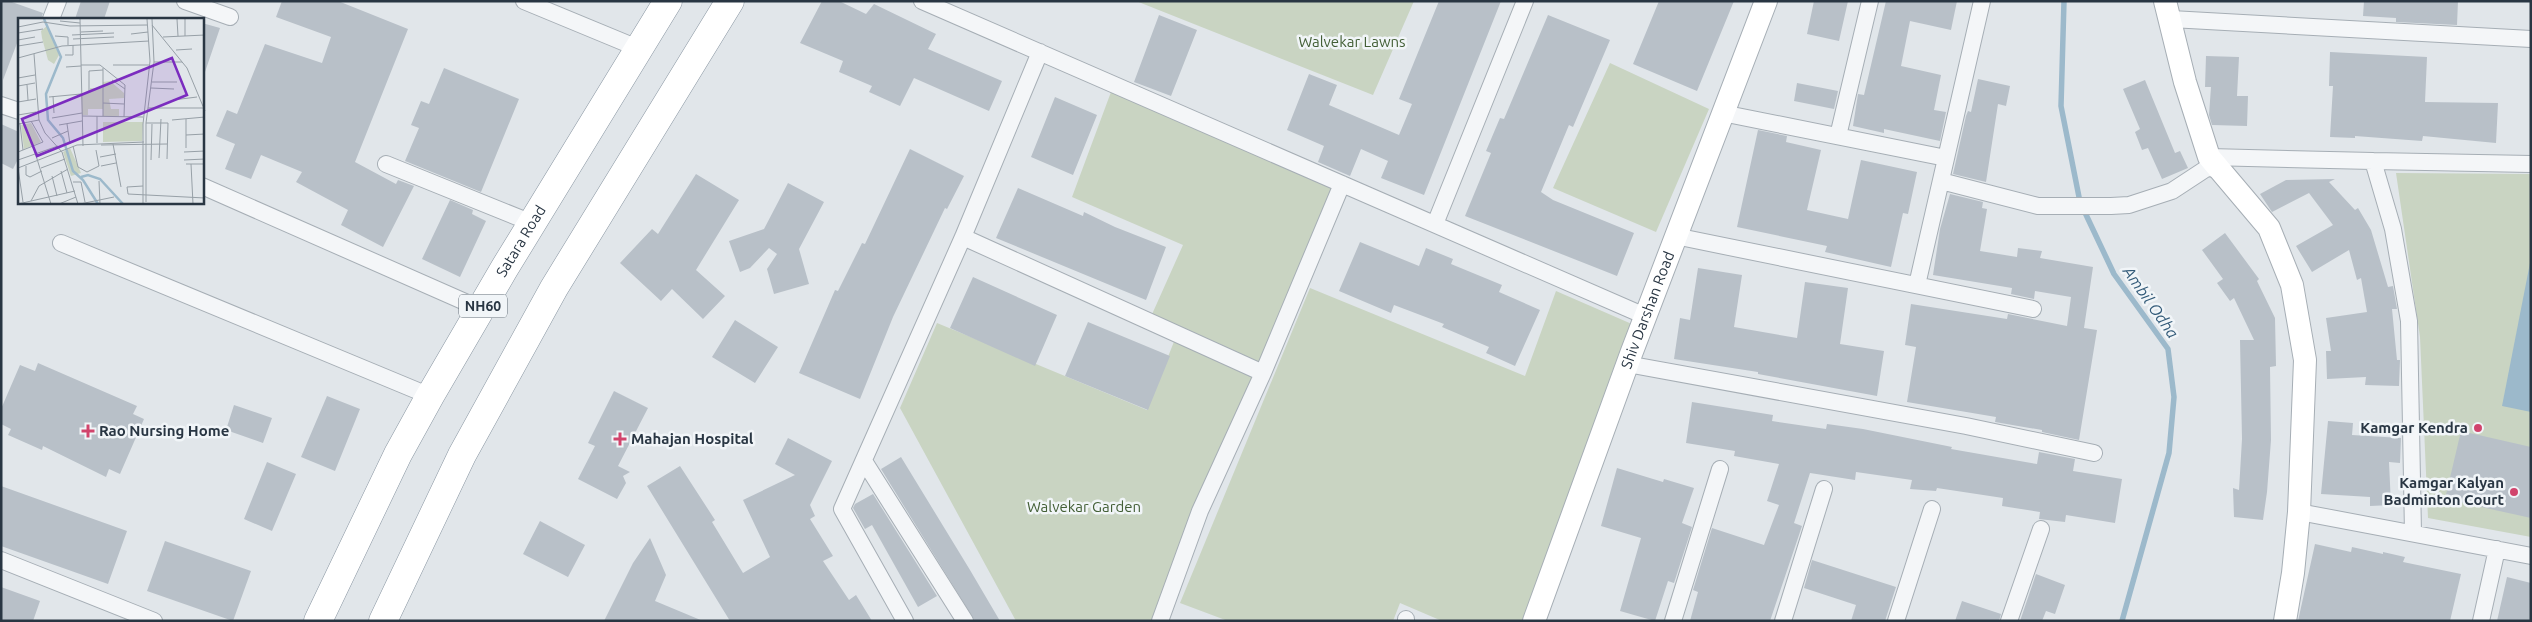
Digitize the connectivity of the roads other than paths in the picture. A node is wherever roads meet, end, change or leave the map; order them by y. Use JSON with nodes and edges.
{"nodes":[{"id":1,"x":58,"y":1,"type":"edge"},
{"id":2,"x":185,"y":1,"type":"edge"},
{"id":3,"x":524,"y":1,"type":"edge"},
{"id":4,"x":668,"y":1,"type":"edge"},
{"id":5,"x":730,"y":1,"type":"edge"},
{"id":6,"x":922,"y":1,"type":"edge"},
{"id":7,"x":1525,"y":1,"type":"edge"},
{"id":8,"x":1766,"y":1,"type":"edge"},
{"id":9,"x":1870,"y":1,"type":"edge"},
{"id":10,"x":1982,"y":1,"type":"edge"},
{"id":11,"x":2168,"y":10,"type":"edge"},
{"id":12,"x":230,"y":17,"type":"dead end"},
{"id":13,"x":51,"y":18,"type":"edge"},
{"id":14,"x":2531,"y":39,"type":"edge"},
{"id":15,"x":640,"y":49,"type":"junction"},
{"id":16,"x":1040,"y":52,"type":"junction"},
{"id":17,"x":1722,"y":113,"type":"junction"},
{"id":18,"x":1838,"y":136,"type":"junction"},
{"id":19,"x":1946,"y":158,"type":"junction"},
{"id":20,"x":2373,"y":161,"type":"junction"},
{"id":21,"x":2214,"y":163,"type":"junction"},
{"id":22,"x":386,"y":164,"type":"dead end"},
{"id":23,"x":2531,"y":164,"type":"edge"},
{"id":24,"x":1941,"y":181,"type":"junction"},
{"id":25,"x":1342,"y":184,"type":"junction"},
{"id":26,"x":204,"y":187,"type":"edge"},
{"id":27,"x":532,"y":223,"type":"junction"},
{"id":28,"x":1435,"y":224,"type":"junction"},
{"id":29,"x":1676,"y":236,"type":"junction"},
{"id":30,"x":962,"y":237,"type":"junction"},
{"id":31,"x":62,"y":243,"type":"dead end"},
{"id":32,"x":1917,"y":286,"type":"junction"},
{"id":33,"x":481,"y":309,"type":"junction"},
{"id":34,"x":2033,"y":309,"type":"dead end"},
{"id":35,"x":1645,"y":316,"type":"junction"},
{"id":36,"x":1627,"y":364,"type":"junction"},
{"id":37,"x":1263,"y":373,"type":"junction"},
{"id":38,"x":430,"y":396,"type":"junction"},
{"id":39,"x":2094,"y":453,"type":"dead end"},
{"id":40,"x":864,"y":460,"type":"junction"},
{"id":41,"x":1720,"y":469,"type":"dead end"},
{"id":42,"x":1824,"y":489,"type":"dead end"},
{"id":43,"x":1932,"y":508,"type":"dead end"},
{"id":44,"x":2299,"y":512,"type":"junction"},
{"id":45,"x":2041,"y":529,"type":"dead end"},
{"id":46,"x":2413,"y":533,"type":"junction"},
{"id":47,"x":2497,"y":549,"type":"junction"},
{"id":48,"x":2531,"y":556,"type":"edge"},
{"id":49,"x":1,"y":560,"type":"edge"},
{"id":50,"x":154,"y":621,"type":"edge"},
{"id":51,"x":318,"y":621,"type":"edge"},
{"id":52,"x":383,"y":621,"type":"edge"},
{"id":53,"x":906,"y":621,"type":"edge"},
{"id":54,"x":966,"y":621,"type":"edge"},
{"id":55,"x":1160,"y":621,"type":"edge"},
{"id":56,"x":1534,"y":621,"type":"edge"},
{"id":57,"x":1673,"y":621,"type":"edge"},
{"id":58,"x":1783,"y":621,"type":"edge"},
{"id":59,"x":1896,"y":621,"type":"edge"},
{"id":60,"x":2009,"y":621,"type":"edge"},
{"id":61,"x":2285,"y":621,"type":"edge"},
{"id":62,"x":2481,"y":621,"type":"edge"}],
"edges":[{"from":1,"to":13,"type":"street"},
{"from":2,"to":12,"type":"street"},
{"from":3,"to":15,"type":"street"},
{"from":4,"to":15,"type":"highway","name":"Satara Road","number":"NH60"},
{"from":5,"to":52,"type":"highway"},
{"from":6,"to":16,"type":"street"},
{"from":7,"to":28,"type":"street"},
{"from":8,"to":17,"type":"street","name":"Shiv Darshan Road"},
{"from":9,"to":18,"type":"street"},
{"from":10,"to":19,"type":"street"},
{"from":11,"to":14,"type":"street"},
{"from":11,"to":21,"type":"street"},
{"from":15,"to":27,"type":"highway","name":"Satara Road","number":"NH60"},
{"from":16,"to":25,"type":"street"},
{"from":16,"to":30,"type":"street"},
{"from":17,"to":18,"type":"street"},
{"from":17,"to":29,"type":"street","name":"Shiv Darshan Road"},
{"from":18,"to":19,"type":"street"},
{"from":19,"to":24,"type":"street"},
{"from":20,"to":21,"type":"street"},
{"from":20,"to":23,"type":"street"},
{"from":20,"to":46,"type":"street"},
{"from":21,"to":24,"type":"street"},
{"from":21,"to":44,"type":"street"},
{"from":22,"to":27,"type":"street"},
{"from":24,"to":32,"type":"street"},
{"from":25,"to":28,"type":"street"},
{"from":25,"to":37,"type":"street"},
{"from":26,"to":33,"type":"street"},
{"from":27,"to":33,"type":"highway","name":"Satara Road","number":"NH60"},
{"from":28,"to":35,"type":"street"},
{"from":29,"to":32,"type":"street"},
{"from":29,"to":35,"type":"street","name":"Shiv Darshan Road"},
{"from":30,"to":37,"type":"street"},
{"from":30,"to":40,"type":"street"},
{"from":31,"to":38,"type":"street"},
{"from":32,"to":34,"type":"street"},
{"from":33,"to":38,"type":"highway","name":"Satara Road","number":"NH60"},
{"from":35,"to":36,"type":"street","name":"Shiv Darshan Road"},
{"from":36,"to":39,"type":"street"},
{"from":36,"to":56,"type":"street","name":"Shiv Darshan Road"},
{"from":37,"to":55,"type":"street"},
{"from":38,"to":51,"type":"highway","name":"Satara Road","number":"NH60"},
{"from":40,"to":53,"type":"street"},
{"from":40,"to":54,"type":"street"},
{"from":41,"to":57,"type":"street"},
{"from":42,"to":58,"type":"street"},
{"from":43,"to":59,"type":"street"},
{"from":44,"to":46,"type":"street"},
{"from":44,"to":61,"type":"street"},
{"from":45,"to":60,"type":"street"},
{"from":46,"to":47,"type":"street"},
{"from":47,"to":48,"type":"street"},
{"from":47,"to":62,"type":"street"},
{"from":49,"to":50,"type":"street"}]}
